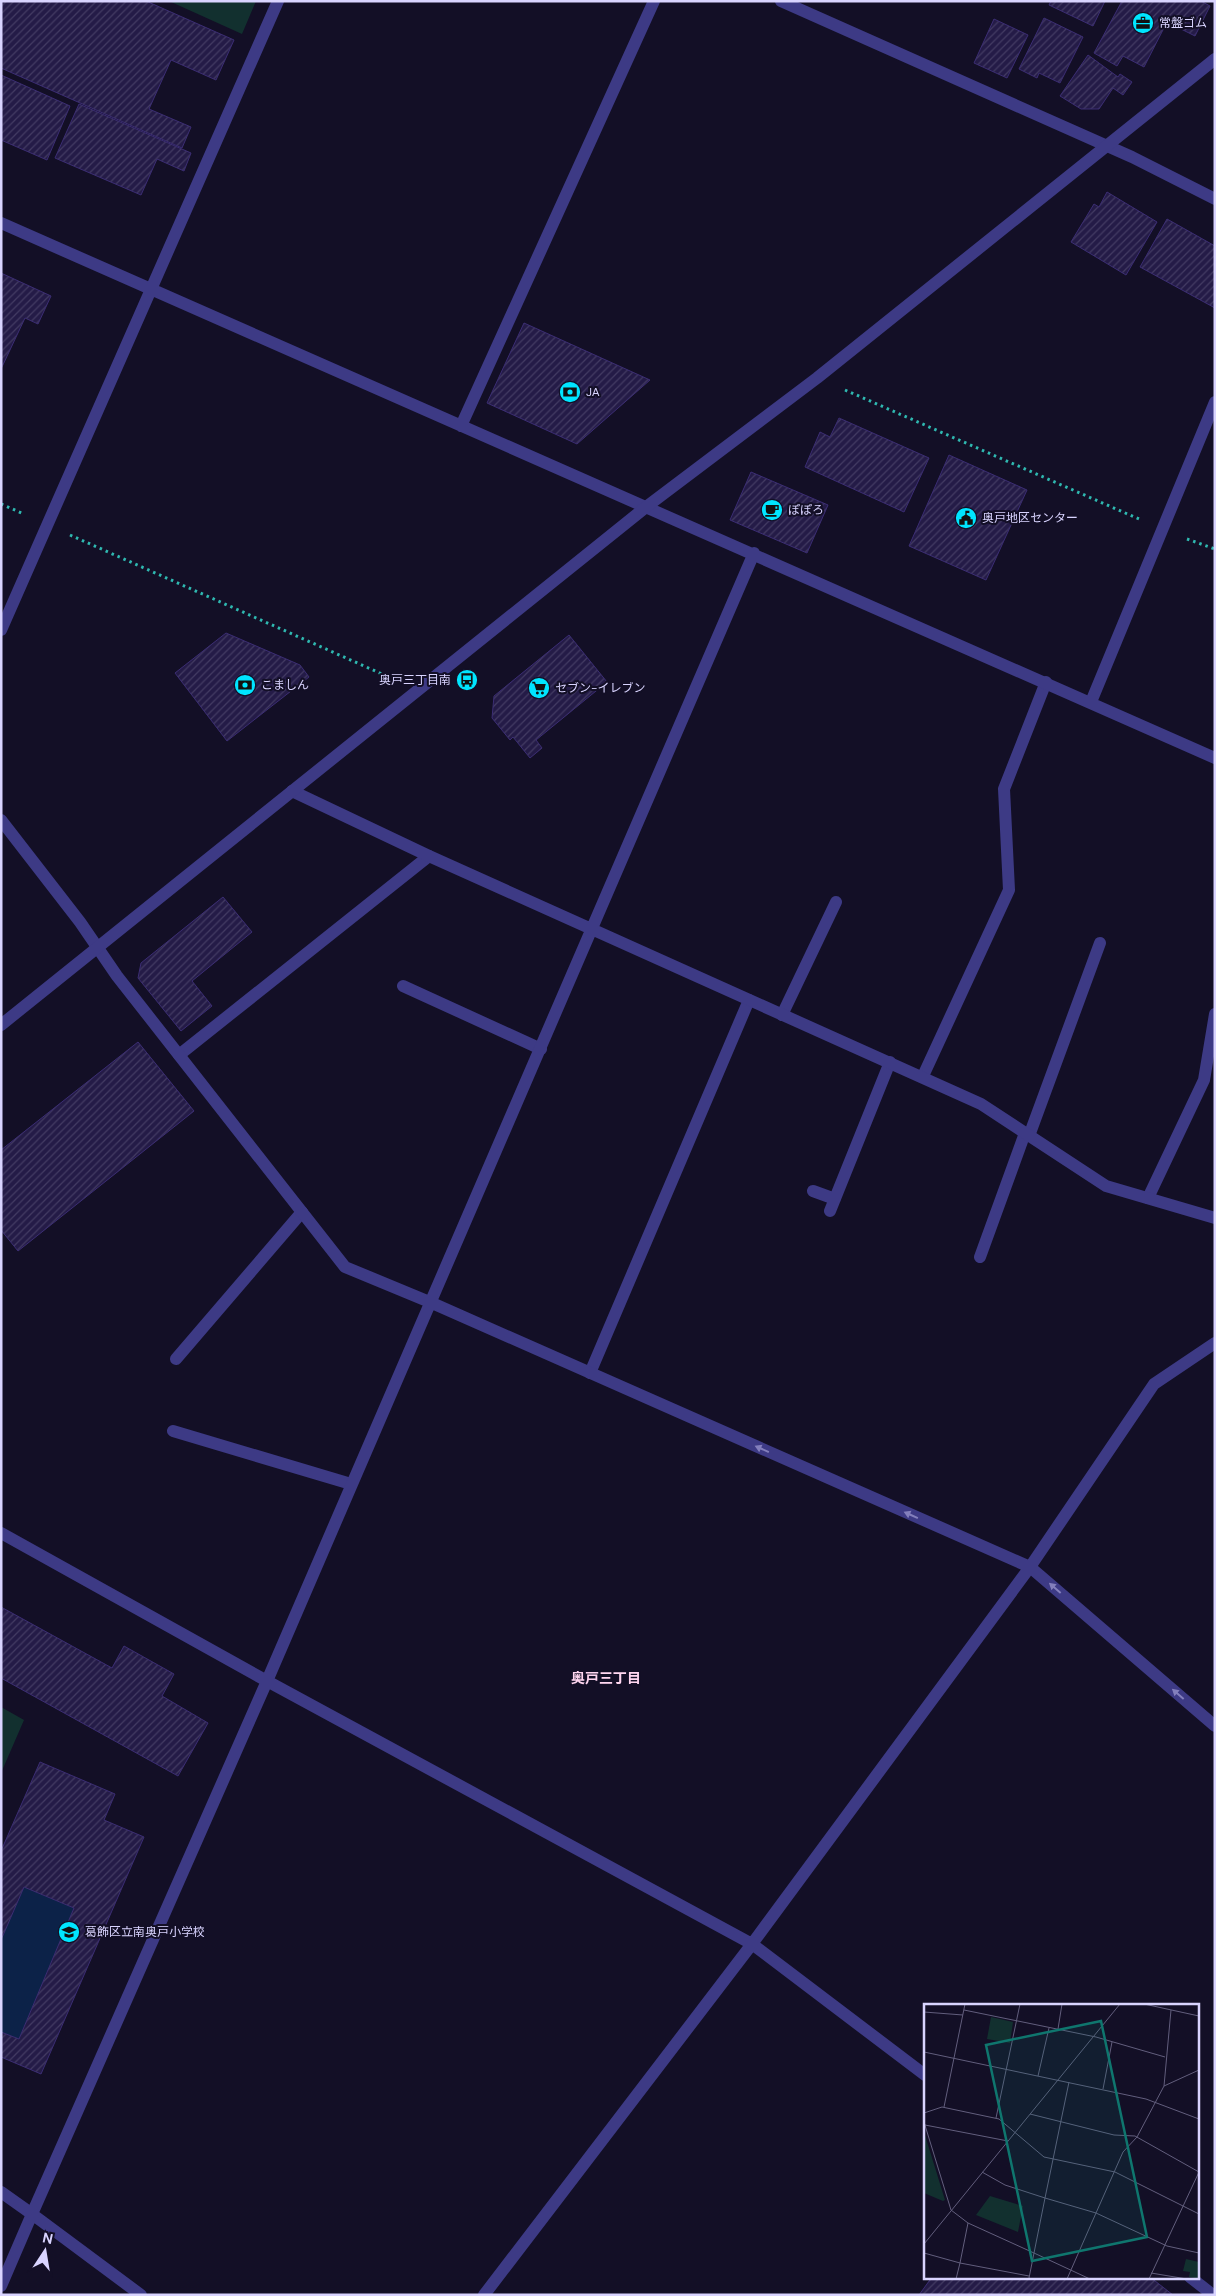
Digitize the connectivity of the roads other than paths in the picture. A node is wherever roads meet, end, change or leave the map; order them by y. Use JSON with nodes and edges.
{"nodes":[{"id":1,"x":278,"y":1,"type":"edge"},
{"id":2,"x":654,"y":1,"type":"edge"},
{"id":3,"x":781,"y":1,"type":"edge"},
{"id":4,"x":1215,"y":59,"type":"edge"},
{"id":5,"x":1107,"y":146,"type":"junction"},
{"id":6,"x":1215,"y":199,"type":"edge"},
{"id":7,"x":1,"y":223,"type":"edge"},
{"id":8,"x":152,"y":289,"type":"junction"},
{"id":9,"x":1215,"y":402,"type":"edge"},
{"id":10,"x":462,"y":426,"type":"junction"},
{"id":11,"x":646,"y":507,"type":"junction"},
{"id":12,"x":754,"y":553,"type":"junction"},
{"id":13,"x":1,"y":630,"type":"edge"},
{"id":14,"x":1046,"y":682,"type":"junction"},
{"id":15,"x":1090,"y":702,"type":"junction"},
{"id":16,"x":1215,"y":758,"type":"edge"},
{"id":17,"x":292,"y":791,"type":"junction"},
{"id":18,"x":1,"y":820,"type":"edge"},
{"id":19,"x":429,"y":856,"type":"junction"},
{"id":20,"x":836,"y":902,"type":"dead end"},
{"id":21,"x":593,"y":930,"type":"junction"},
{"id":22,"x":1100,"y":943,"type":"dead end"},
{"id":23,"x":97,"y":948,"type":"junction"},
{"id":24,"x":403,"y":986,"type":"dead end"},
{"id":25,"x":749,"y":1000,"type":"junction"},
{"id":26,"x":1215,"y":1014,"type":"edge"},
{"id":27,"x":782,"y":1015,"type":"junction"},
{"id":28,"x":4,"y":1020,"type":"edge"},
{"id":29,"x":541,"y":1049,"type":"junction"},
{"id":30,"x":179,"y":1055,"type":"junction"},
{"id":31,"x":890,"y":1062,"type":"junction"},
{"id":32,"x":923,"y":1076,"type":"junction"},
{"id":33,"x":1027,"y":1135,"type":"junction"},
{"id":34,"x":813,"y":1191,"type":"dead end"},
{"id":35,"x":1148,"y":1198,"type":"junction"},
{"id":36,"x":302,"y":1212,"type":"junction"},
{"id":37,"x":1215,"y":1218,"type":"edge"},
{"id":38,"x":980,"y":1257,"type":"dead end"},
{"id":39,"x":432,"y":1303,"type":"junction"},
{"id":40,"x":1215,"y":1343,"type":"edge"},
{"id":41,"x":176,"y":1359,"type":"dead end"},
{"id":42,"x":590,"y":1374,"type":"junction"},
{"id":43,"x":173,"y":1432,"type":"dead end"},
{"id":44,"x":352,"y":1484,"type":"junction"},
{"id":45,"x":1,"y":1533,"type":"edge"},
{"id":46,"x":1030,"y":1567,"type":"junction"},
{"id":47,"x":267,"y":1681,"type":"junction"},
{"id":48,"x":1215,"y":1726,"type":"edge"},
{"id":49,"x":752,"y":1944,"type":"junction"},
{"id":50,"x":924,"y":2074,"type":"edge"},
{"id":51,"x":1,"y":2192,"type":"edge"},
{"id":52,"x":32,"y":2214,"type":"junction"},
{"id":53,"x":1191,"y":2278,"type":"edge"},
{"id":54,"x":1,"y":2286,"type":"edge"},
{"id":55,"x":141,"y":2295,"type":"edge"},
{"id":56,"x":484,"y":2295,"type":"edge"},
{"id":57,"x":1214,"y":2295,"type":"edge"}],
"edges":[{"from":1,"to":8,"type":"street"},
{"from":2,"to":10,"type":"street"},
{"from":3,"to":5,"type":"street"},
{"from":4,"to":5,"type":"street"},
{"from":5,"to":6,"type":"street"},
{"from":5,"to":11,"type":"street"},
{"from":7,"to":8,"type":"street"},
{"from":8,"to":10,"type":"street"},
{"from":8,"to":13,"type":"street"},
{"from":9,"to":15,"type":"street"},
{"from":10,"to":11,"type":"street"},
{"from":11,"to":12,"type":"street"},
{"from":11,"to":17,"type":"street"},
{"from":12,"to":14,"type":"street"},
{"from":12,"to":21,"type":"street"},
{"from":14,"to":15,"type":"street"},
{"from":14,"to":32,"type":"street"},
{"from":15,"to":16,"type":"street"},
{"from":17,"to":19,"type":"street"},
{"from":17,"to":23,"type":"street"},
{"from":18,"to":23,"type":"street"},
{"from":19,"to":21,"type":"street"},
{"from":19,"to":30,"type":"street"},
{"from":20,"to":27,"type":"street"},
{"from":21,"to":25,"type":"street"},
{"from":21,"to":29,"type":"street"},
{"from":22,"to":33,"type":"street"},
{"from":23,"to":28,"type":"street"},
{"from":23,"to":30,"type":"street"},
{"from":24,"to":29,"type":"street"},
{"from":25,"to":27,"type":"street"},
{"from":25,"to":42,"type":"street"},
{"from":26,"to":35,"type":"street"},
{"from":27,"to":31,"type":"street"},
{"from":29,"to":39,"type":"street"},
{"from":30,"to":36,"type":"street"},
{"from":31,"to":32,"type":"street"},
{"from":31,"to":34,"type":"street"},
{"from":32,"to":33,"type":"street"},
{"from":33,"to":35,"type":"street"},
{"from":33,"to":38,"type":"street"},
{"from":35,"to":37,"type":"street"},
{"from":36,"to":39,"type":"street"},
{"from":36,"to":41,"type":"street"},
{"from":39,"to":42,"type":"street"},
{"from":39,"to":44,"type":"street"},
{"from":40,"to":46,"type":"street"},
{"from":46,"to":42,"type":"street","one_way":true},
{"from":43,"to":44,"type":"street"},
{"from":44,"to":47,"type":"street"},
{"from":45,"to":47,"type":"street"},
{"from":48,"to":46,"type":"street","one_way":true},
{"from":46,"to":49,"type":"street"},
{"from":47,"to":49,"type":"street"},
{"from":47,"to":52,"type":"street"},
{"from":49,"to":50,"type":"street"},
{"from":49,"to":56,"type":"street"},
{"from":51,"to":52,"type":"street"},
{"from":52,"to":54,"type":"street"},
{"from":52,"to":55,"type":"street"},
{"from":53,"to":57,"type":"street"}]}
